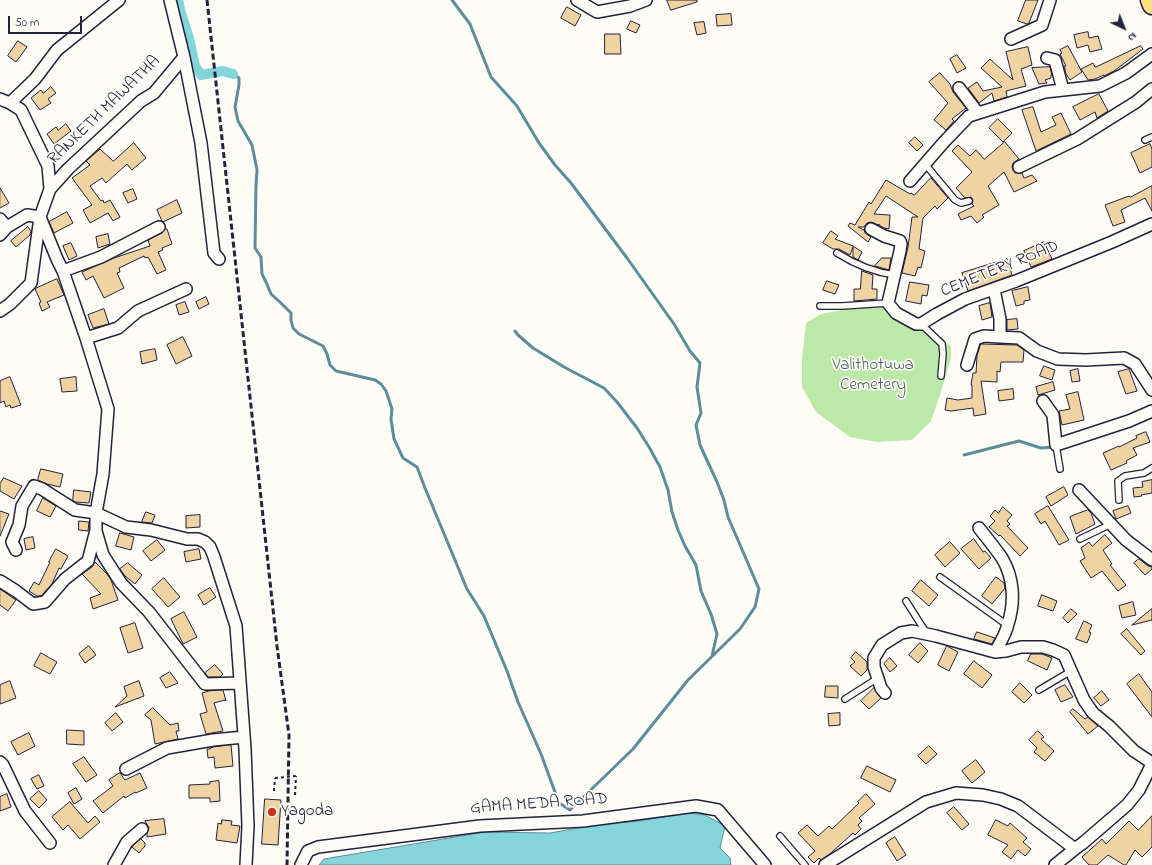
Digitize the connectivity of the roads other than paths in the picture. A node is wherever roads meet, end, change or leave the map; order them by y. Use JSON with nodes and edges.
{"nodes":[{"id":1,"x":119,"y":0,"type":"edge"},
{"id":2,"x":162,"y":0,"type":"edge"},
{"id":3,"x":170,"y":0,"type":"edge"},
{"id":4,"x":577,"y":0,"type":"edge"},
{"id":5,"x":646,"y":0,"type":"edge"},
{"id":6,"x":1050,"y":0,"type":"edge"},
{"id":7,"x":1150,"y":0,"type":"edge"},
{"id":8,"x":1152,"y":5,"type":"edge"},
{"id":9,"x":173,"y":11,"type":"junction"},
{"id":10,"x":1010,"y":39,"type":"dead end"},
{"id":11,"x":1152,"y":54,"type":"edge"},
{"id":12,"x":184,"y":57,"type":"junction"},
{"id":13,"x":1047,"y":58,"type":"dead end"},
{"id":14,"x":958,"y":88,"type":"dead end"},
{"id":15,"x":1152,"y":89,"type":"edge"},
{"id":16,"x":1063,"y":90,"type":"junction"},
{"id":17,"x":5,"y":101,"type":"edge"},
{"id":18,"x":978,"y":113,"type":"junction"},
{"id":19,"x":1152,"y":137,"type":"edge"},
{"id":20,"x":1145,"y":140,"type":"dead end"},
{"id":21,"x":924,"y":164,"type":"junction"},
{"id":22,"x":1019,"y":167,"type":"dead end"},
{"id":23,"x":910,"y":181,"type":"dead end"},
{"id":24,"x":50,"y":189,"type":"junction"},
{"id":25,"x":969,"y":201,"type":"dead end"},
{"id":26,"x":40,"y":217,"type":"junction"},
{"id":27,"x":1152,"y":224,"type":"edge"},
{"id":28,"x":2,"y":227,"type":"edge"},
{"id":29,"x":159,"y":227,"type":"dead end"},
{"id":30,"x":871,"y":229,"type":"dead end"},
{"id":31,"x":837,"y":253,"type":"dead end"},
{"id":32,"x":219,"y":259,"type":"dead end"},
{"id":33,"x":64,"y":271,"type":"junction"},
{"id":34,"x":895,"y":275,"type":"junction"},
{"id":35,"x":186,"y":289,"type":"dead end"},
{"id":36,"x":994,"y":289,"type":"junction"},
{"id":37,"x":888,"y":303,"type":"junction"},
{"id":38,"x":820,"y":306,"type":"dead end"},
{"id":39,"x":0,"y":311,"type":"edge"},
{"id":40,"x":921,"y":324,"type":"junction"},
{"id":41,"x":1000,"y":337,"type":"junction"},
{"id":42,"x":86,"y":338,"type":"junction"},
{"id":43,"x":967,"y":365,"type":"dead end"},
{"id":44,"x":941,"y":376,"type":"dead end"},
{"id":45,"x":1152,"y":390,"type":"edge"},
{"id":46,"x":1043,"y":400,"type":"dead end"},
{"id":47,"x":1152,"y":411,"type":"edge"},
{"id":48,"x":1056,"y":445,"type":"junction"},
{"id":49,"x":1152,"y":468,"type":"edge"},
{"id":50,"x":1060,"y":469,"type":"dead end"},
{"id":51,"x":1078,"y":490,"type":"dead end"},
{"id":52,"x":1119,"y":500,"type":"dead end"},
{"id":53,"x":96,"y":513,"type":"junction"},
{"id":54,"x":1112,"y":523,"type":"junction"},
{"id":55,"x":979,"y":528,"type":"dead end"},
{"id":56,"x":96,"y":530,"type":"junction"},
{"id":57,"x":1080,"y":540,"type":"dead end"},
{"id":58,"x":16,"y":550,"type":"dead end"},
{"id":59,"x":1152,"y":560,"type":"edge"},
{"id":60,"x":940,"y":577,"type":"dead end"},
{"id":61,"x":0,"y":581,"type":"edge"},
{"id":62,"x":906,"y":601,"type":"dead end"},
{"id":63,"x":1008,"y":626,"type":"junction"},
{"id":64,"x":928,"y":634,"type":"junction"},
{"id":65,"x":995,"y":652,"type":"junction"},
{"id":66,"x":1071,"y":671,"type":"junction"},
{"id":67,"x":878,"y":678,"type":"junction"},
{"id":68,"x":240,"y":683,"type":"junction"},
{"id":69,"x":1039,"y":690,"type":"dead end"},
{"id":70,"x":885,"y":693,"type":"dead end"},
{"id":71,"x":845,"y":698,"type":"dead end"},
{"id":72,"x":244,"y":737,"type":"junction"},
{"id":73,"x":0,"y":762,"type":"edge"},
{"id":74,"x":1152,"y":763,"type":"edge"},
{"id":75,"x":126,"y":769,"type":"dead end"},
{"id":76,"x":142,"y":829,"type":"dead end"},
{"id":77,"x":780,"y":836,"type":"dead end"},
{"id":78,"x":50,"y":843,"type":"dead end"},
{"id":79,"x":1076,"y":848,"type":"junction"},
{"id":80,"x":1057,"y":864,"type":"edge"},
{"id":81,"x":114,"y":865,"type":"edge"},
{"id":82,"x":246,"y":865,"type":"edge"},
{"id":83,"x":301,"y":865,"type":"edge"},
{"id":84,"x":765,"y":865,"type":"edge"},
{"id":85,"x":805,"y":865,"type":"edge"},
{"id":86,"x":825,"y":865,"type":"edge"}],
"edges":[{"from":1,"to":17,"type":"street"},
{"from":2,"to":9,"type":"street"},
{"from":3,"to":9,"type":"street"},
{"from":4,"to":5,"type":"street"},
{"from":6,"to":10,"type":"street"},
{"from":7,"to":8,"type":"main road"},
{"from":9,"to":12,"type":"street"},
{"from":11,"to":16,"type":"street"},
{"from":12,"to":24,"type":"street","name":"RANKETH MAWATHA"},
{"from":12,"to":32,"type":"street"},
{"from":13,"to":16,"type":"street"},
{"from":14,"to":18,"type":"street"},
{"from":15,"to":22,"type":"street"},
{"from":16,"to":18,"type":"street"},
{"from":17,"to":24,"type":"street"},
{"from":18,"to":21,"type":"street"},
{"from":19,"to":20,"type":"lane"},
{"from":21,"to":23,"type":"street"},
{"from":21,"to":25,"type":"lane"},
{"from":24,"to":26,"type":"street"},
{"from":26,"to":28,"type":"street"},
{"from":26,"to":33,"type":"street"},
{"from":26,"to":39,"type":"street"},
{"from":27,"to":36,"type":"street","name":"CEMETERY ROAD"},
{"from":29,"to":33,"type":"street"},
{"from":30,"to":34,"type":"street"},
{"from":31,"to":34,"type":"lane"},
{"from":33,"to":42,"type":"street"},
{"from":34,"to":37,"type":"street"},
{"from":35,"to":42,"type":"street"},
{"from":36,"to":40,"type":"street","name":"CEMETERY ROAD"},
{"from":36,"to":41,"type":"street"},
{"from":37,"to":38,"type":"lane"},
{"from":37,"to":40,"type":"street"},
{"from":40,"to":44,"type":"lane"},
{"from":41,"to":43,"type":"street"},
{"from":41,"to":45,"type":"street"},
{"from":42,"to":53,"type":"street"},
{"from":46,"to":48,"type":"street"},
{"from":47,"to":48,"type":"street"},
{"from":48,"to":50,"type":"lane"},
{"from":49,"to":52,"type":"lane"},
{"from":51,"to":54,"type":"street"},
{"from":53,"to":56,"type":"street"},
{"from":53,"to":58,"type":"street"},
{"from":53,"to":68,"type":"street"},
{"from":54,"to":57,"type":"lane"},
{"from":54,"to":59,"type":"street"},
{"from":55,"to":63,"type":"street"},
{"from":56,"to":61,"type":"street"},
{"from":56,"to":68,"type":"street"},
{"from":60,"to":63,"type":"lane"},
{"from":62,"to":64,"type":"lane"},
{"from":63,"to":65,"type":"street"},
{"from":64,"to":65,"type":"street"},
{"from":64,"to":67,"type":"street"},
{"from":65,"to":66,"type":"street"},
{"from":66,"to":69,"type":"lane"},
{"from":66,"to":74,"type":"street"},
{"from":67,"to":70,"type":"street"},
{"from":67,"to":71,"type":"lane"},
{"from":68,"to":72,"type":"street"},
{"from":72,"to":75,"type":"street"},
{"from":72,"to":82,"type":"street"},
{"from":73,"to":78,"type":"street"},
{"from":74,"to":79,"type":"street"},
{"from":76,"to":81,"type":"street"},
{"from":77,"to":85,"type":"lane"},
{"from":79,"to":80,"type":"street"},
{"from":79,"to":86,"type":"street"},
{"from":83,"to":84,"type":"street","name":"GAMA MEDA ROAD"}]}
